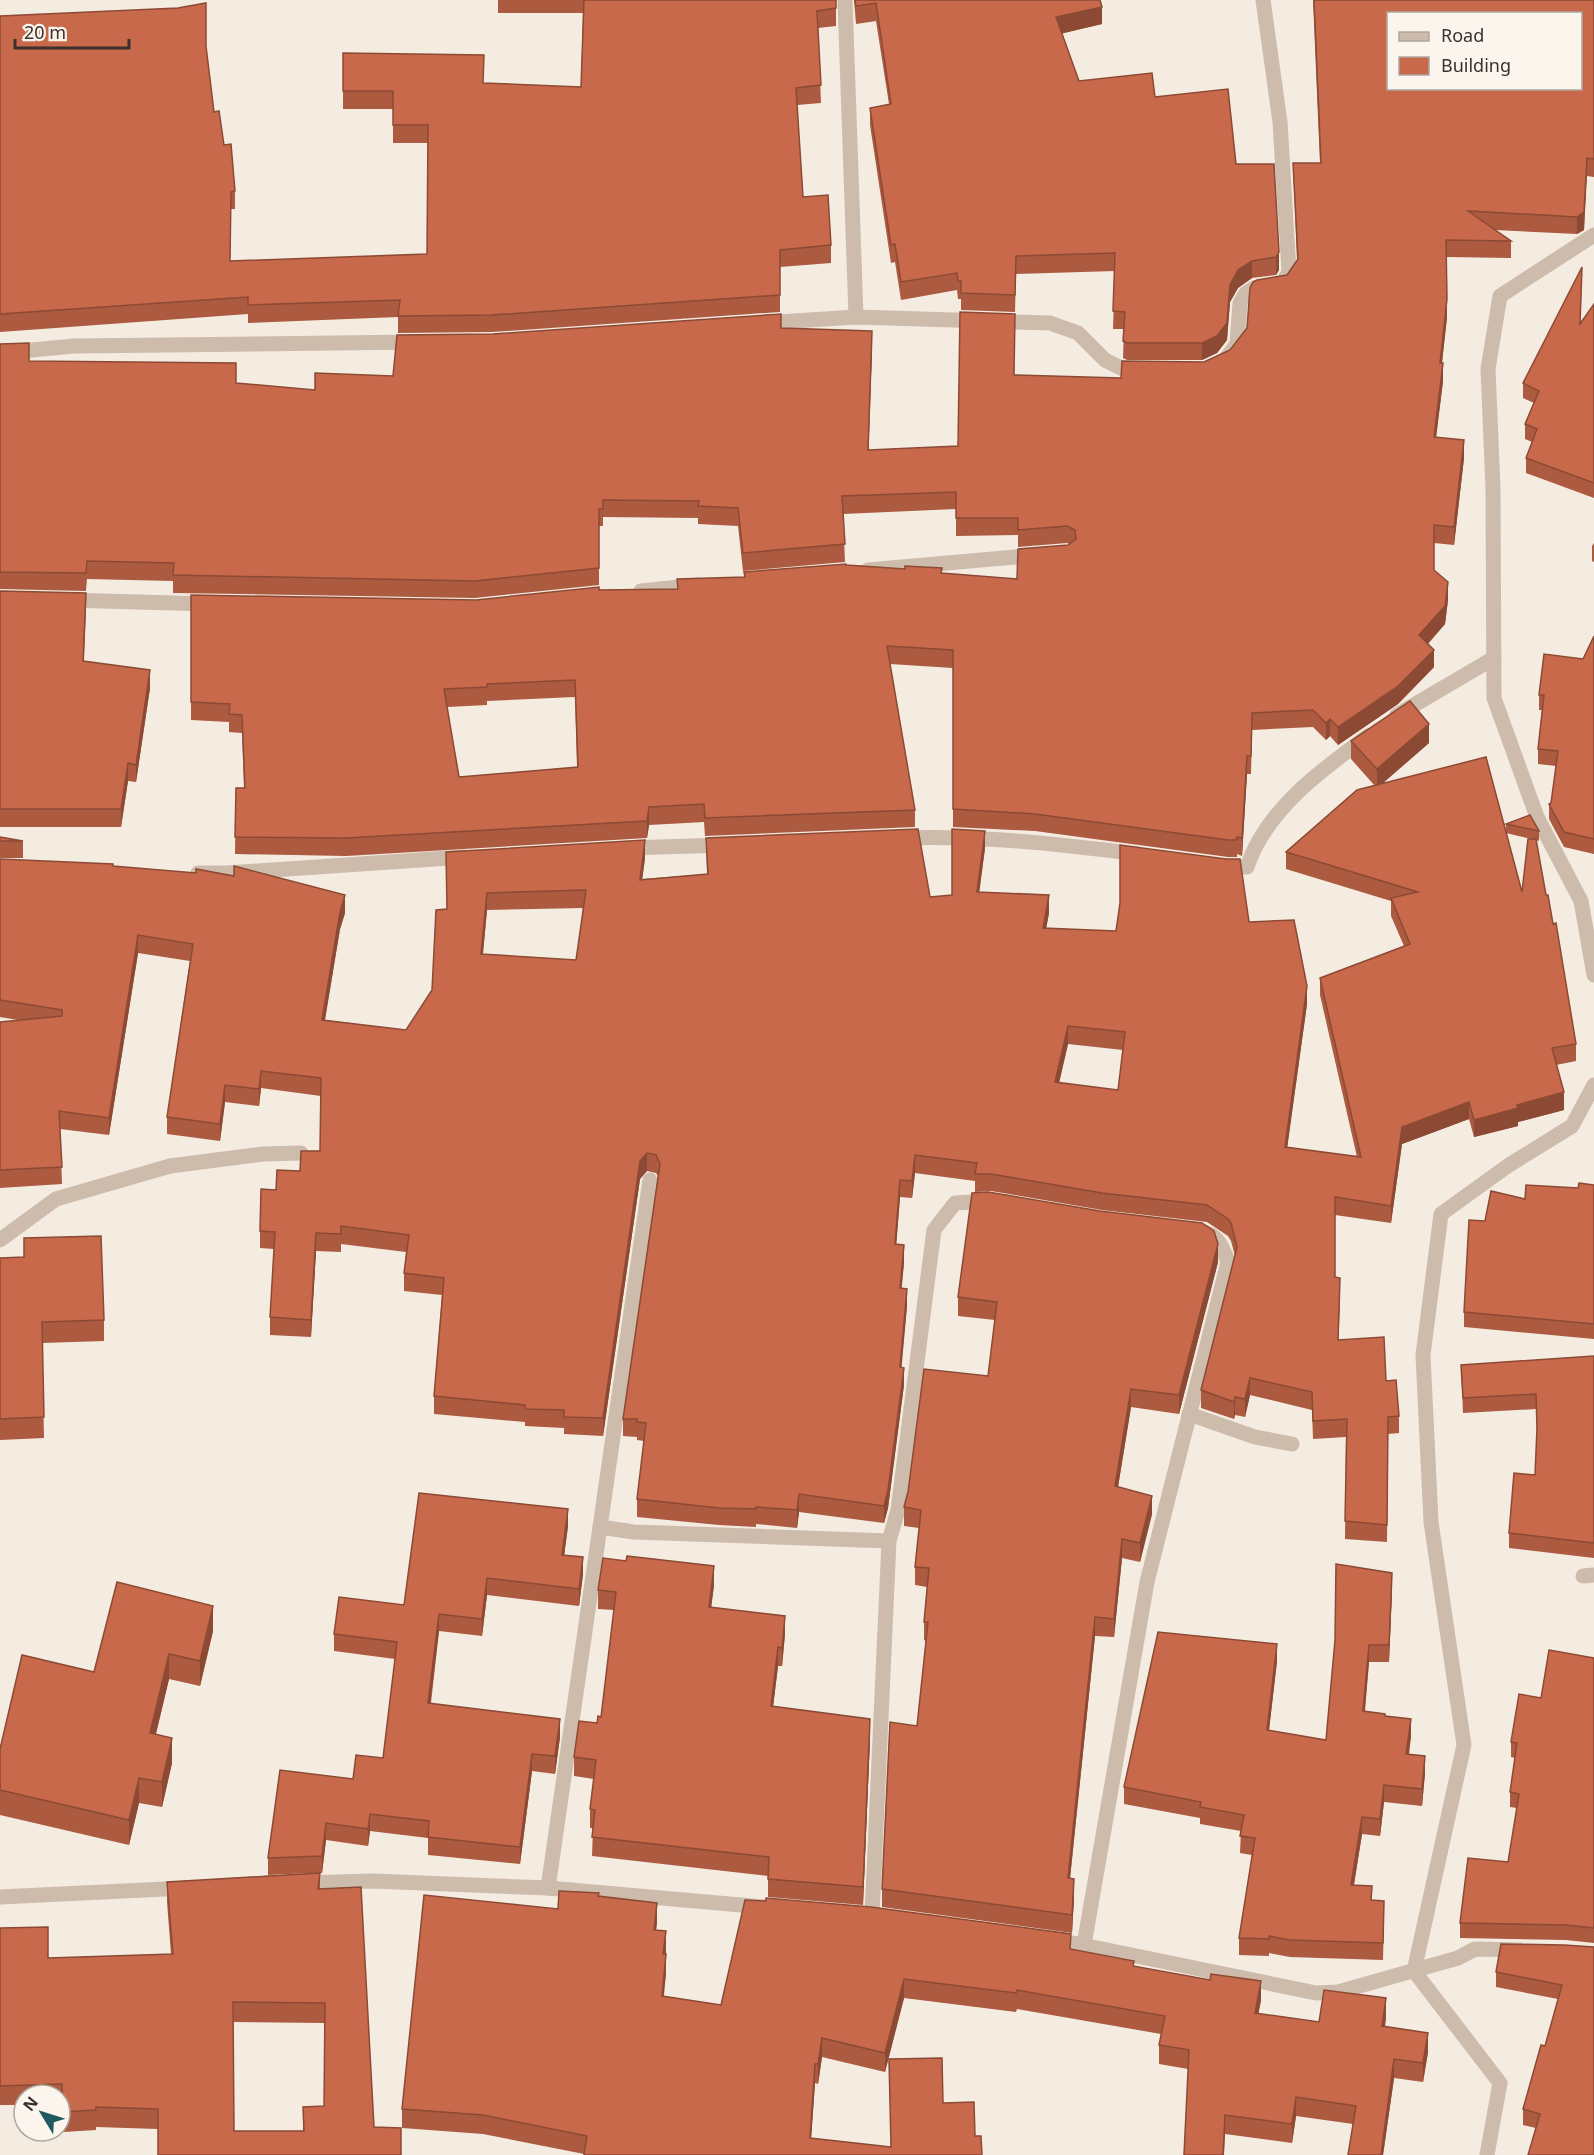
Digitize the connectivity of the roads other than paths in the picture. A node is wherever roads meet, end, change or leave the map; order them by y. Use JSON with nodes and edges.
{"nodes":[{"id":1,"x":845,"y":0,"type":"edge"},
{"id":2,"x":1263,"y":0,"type":"edge"},
{"id":3,"x":1594,"y":235,"type":"edge"},
{"id":4,"x":856,"y":317,"type":"junction"},
{"id":5,"x":749,"y":324,"type":"edge"},
{"id":6,"x":432,"y":342,"type":"edge"},
{"id":7,"x":0,"y":353,"type":"edge"},
{"id":8,"x":1214,"y":365,"type":"edge"},
{"id":9,"x":1159,"y":370,"type":"edge"},
{"id":10,"x":1055,"y":554,"type":"edge"},
{"id":11,"x":854,"y":571,"type":"edge"},
{"id":12,"x":711,"y":584,"type":"edge"},
{"id":13,"x":628,"y":592,"type":"edge"},
{"id":14,"x":56,"y":600,"type":"edge"},
{"id":15,"x":227,"y":604,"type":"edge"},
{"id":16,"x":1494,"y":658,"type":"junction"},
{"id":17,"x":889,"y":838,"type":"edge"},
{"id":18,"x":736,"y":844,"type":"edge"},
{"id":19,"x":607,"y":849,"type":"edge"},
{"id":20,"x":476,"y":856,"type":"edge"},
{"id":21,"x":1148,"y":856,"type":"edge"},
{"id":22,"x":1205,"y":864,"type":"edge"},
{"id":23,"x":181,"y":873,"type":"edge"},
{"id":24,"x":1594,"y":975,"type":"edge"},
{"id":25,"x":1594,"y":1085,"type":"edge"},
{"id":26,"x":302,"y":1153,"type":"edge"},
{"id":27,"x":650,"y":1180,"type":"dead end"},
{"id":28,"x":1001,"y":1203,"type":"edge"},
{"id":29,"x":1183,"y":1229,"type":"edge"},
{"id":30,"x":0,"y":1240,"type":"edge"},
{"id":31,"x":1189,"y":1414,"type":"junction"},
{"id":32,"x":1292,"y":1444,"type":"dead end"},
{"id":33,"x":600,"y":1527,"type":"junction"},
{"id":34,"x":889,"y":1541,"type":"junction"},
{"id":35,"x":289,"y":1884,"type":"edge"},
{"id":36,"x":205,"y":1887,"type":"edge"},
{"id":37,"x":548,"y":1888,"type":"junction"},
{"id":38,"x":0,"y":1897,"type":"edge"},
{"id":39,"x":780,"y":1909,"type":"edge"},
{"id":40,"x":872,"y":1917,"type":"edge"},
{"id":41,"x":1062,"y":1941,"type":"edge"},
{"id":42,"x":1083,"y":1945,"type":"junction"},
{"id":43,"x":1531,"y":1950,"type":"edge"},
{"id":44,"x":1414,"y":1971,"type":"junction"},
{"id":45,"x":1487,"y":2155,"type":"edge"}],
"edges":[{"from":1,"to":4,"type":"street"},
{"from":2,"to":8,"type":"street"},
{"from":3,"to":16,"type":"street"},
{"from":4,"to":5,"type":"street"},
{"from":4,"to":9,"type":"street"},
{"from":6,"to":7,"type":"street"},
{"from":10,"to":11,"type":"street"},
{"from":12,"to":13,"type":"street"},
{"from":14,"to":15,"type":"street"},
{"from":16,"to":22,"type":"street"},
{"from":16,"to":24,"type":"street"},
{"from":17,"to":21,"type":"street"},
{"from":18,"to":19,"type":"street"},
{"from":20,"to":23,"type":"street"},
{"from":25,"to":44,"type":"street"},
{"from":26,"to":30,"type":"street"},
{"from":27,"to":33,"type":"street"},
{"from":28,"to":34,"type":"street"},
{"from":29,"to":31,"type":"street"},
{"from":31,"to":32,"type":"street"},
{"from":31,"to":42,"type":"street"},
{"from":33,"to":34,"type":"street"},
{"from":33,"to":37,"type":"street"},
{"from":34,"to":40,"type":"street"},
{"from":35,"to":37,"type":"street"},
{"from":36,"to":38,"type":"street"},
{"from":37,"to":39,"type":"street"},
{"from":41,"to":42,"type":"street"},
{"from":42,"to":44,"type":"street"},
{"from":43,"to":44,"type":"street"},
{"from":44,"to":45,"type":"street"}]}
